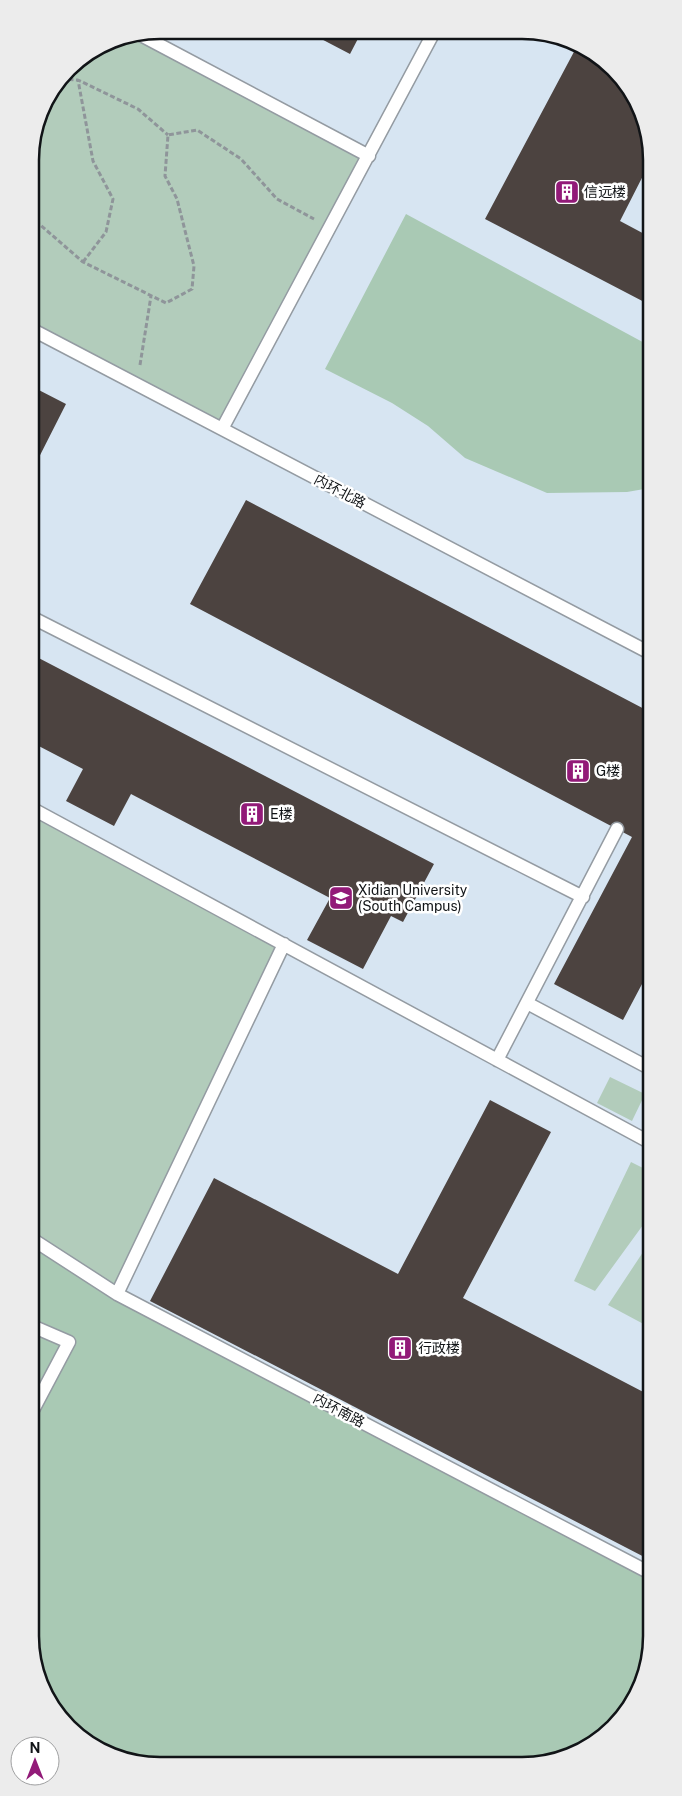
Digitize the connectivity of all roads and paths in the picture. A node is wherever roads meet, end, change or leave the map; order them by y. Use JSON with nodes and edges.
{"nodes":[{"id":1,"x":149,"y":39,"type":"edge"},
{"id":2,"x":430,"y":39,"type":"edge"},
{"id":3,"x":70,"y":80,"type":"edge"},
{"id":4,"x":78,"y":80,"type":"junction"},
{"id":5,"x":168,"y":135,"type":"junction"},
{"id":6,"x":369,"y":156,"type":"junction"},
{"id":7,"x":39,"y":224,"type":"edge"},
{"id":8,"x":330,"y":227,"type":"junction"},
{"id":9,"x":83,"y":262,"type":"junction"},
{"id":10,"x":151,"y":296,"type":"junction"},
{"id":11,"x":39,"y":333,"type":"edge"},
{"id":12,"x":137,"y":385,"type":"junction"},
{"id":13,"x":222,"y":429,"type":"junction"},
{"id":14,"x":39,"y":621,"type":"edge"},
{"id":15,"x":643,"y":649,"type":"edge"},
{"id":16,"x":39,"y":812,"type":"edge"},
{"id":17,"x":617,"y":829,"type":"dead end"},
{"id":18,"x":583,"y":897,"type":"junction"},
{"id":19,"x":284,"y":944,"type":"junction"},
{"id":20,"x":527,"y":1003,"type":"junction"},
{"id":21,"x":498,"y":1060,"type":"junction"},
{"id":22,"x":643,"y":1065,"type":"edge"},
{"id":23,"x":643,"y":1139,"type":"edge"},
{"id":24,"x":39,"y":1244,"type":"edge"},
{"id":25,"x":117,"y":1294,"type":"junction"},
{"id":26,"x":39,"y":1329,"type":"edge"},
{"id":27,"x":39,"y":1399,"type":"edge"},
{"id":28,"x":643,"y":1569,"type":"edge"}],
"edges":[{"from":1,"to":6,"type":"lane"},
{"from":2,"to":6,"type":"lane"},
{"from":3,"to":4,"type":"path"},
{"from":4,"to":5,"type":"path"},
{"from":4,"to":9,"type":"path"},
{"from":5,"to":8,"type":"path"},
{"from":5,"to":10,"type":"path"},
{"from":6,"to":8,"type":"lane"},
{"from":7,"to":9,"type":"path"},
{"from":8,"to":13,"type":"lane"},
{"from":9,"to":10,"type":"path"},
{"from":10,"to":12,"type":"path"},
{"from":11,"to":12,"type":"lane","name":"内环北路"},
{"from":12,"to":13,"type":"lane","name":"内环北路"},
{"from":13,"to":15,"type":"lane","name":"内环北路"},
{"from":14,"to":18,"type":"lane"},
{"from":16,"to":19,"type":"lane"},
{"from":17,"to":18,"type":"lane"},
{"from":18,"to":20,"type":"lane"},
{"from":19,"to":21,"type":"lane"},
{"from":19,"to":25,"type":"lane"},
{"from":20,"to":21,"type":"lane"},
{"from":20,"to":22,"type":"lane"},
{"from":21,"to":23,"type":"lane"},
{"from":24,"to":25,"type":"lane","name":"内环南路"},
{"from":25,"to":28,"type":"lane","name":"内环南路"},
{"from":26,"to":27,"type":"lane"}]}
